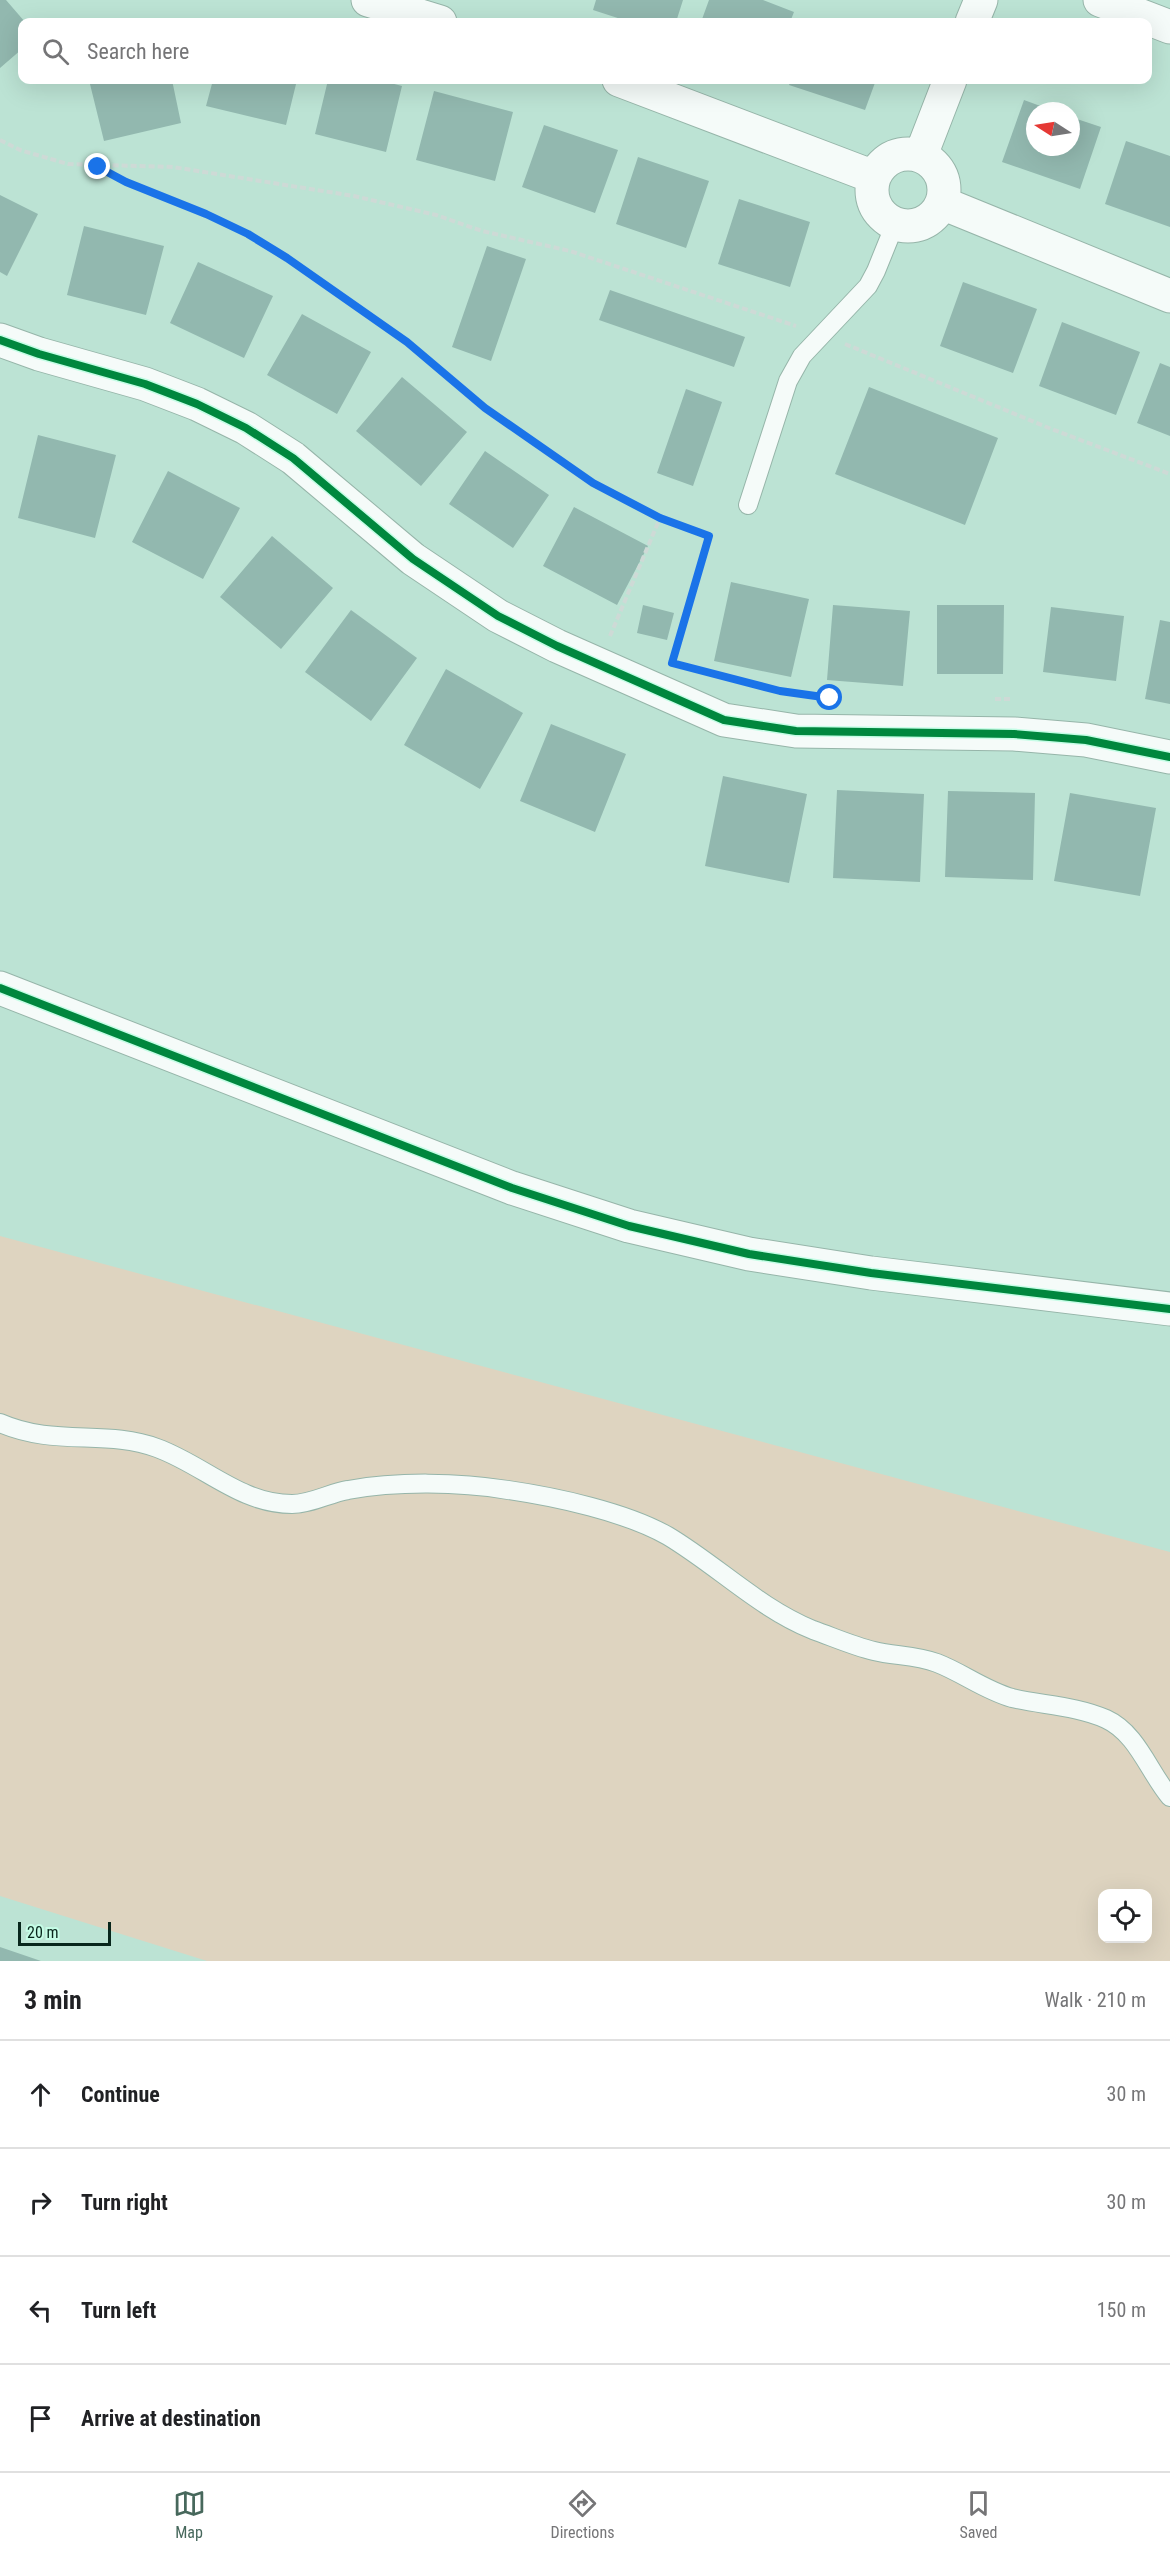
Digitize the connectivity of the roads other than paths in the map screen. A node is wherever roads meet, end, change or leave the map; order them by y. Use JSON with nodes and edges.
{"nodes":[{"id":1,"x":368,"y":0,"type":"edge"},
{"id":2,"x":981,"y":0,"type":"edge"},
{"id":3,"x":1100,"y":0,"type":"edge"},
{"id":4,"x":427,"y":18,"type":"edge"},
{"id":5,"x":974,"y":18,"type":"edge"},
{"id":6,"x":1147,"y":18,"type":"edge"},
{"id":7,"x":1152,"y":20,"type":"edge"},
{"id":8,"x":1170,"y":27,"type":"edge"},
{"id":9,"x":630,"y":84,"type":"edge"},
{"id":10,"x":948,"y":84,"type":"edge"},
{"id":11,"x":921,"y":155,"type":"junction"},
{"id":12,"x":874,"y":177,"type":"junction"},
{"id":13,"x":942,"y":203,"type":"junction"},
{"id":14,"x":895,"y":224,"type":"junction"},
{"id":15,"x":1170,"y":296,"type":"edge"},
{"id":16,"x":0,"y":340,"type":"edge"},
{"id":17,"x":748,"y":505,"type":"dead end"},
{"id":18,"x":1170,"y":757,"type":"edge"},
{"id":19,"x":0,"y":988,"type":"edge"},
{"id":20,"x":1170,"y":1309,"type":"edge"},
{"id":21,"x":0,"y":1423,"type":"edge"},
{"id":22,"x":1170,"y":1797,"type":"edge"}],
"edges":[{"from":1,"to":4,"type":"street"},
{"from":2,"to":5,"type":"street"},
{"from":3,"to":6,"type":"street"},
{"from":7,"to":8,"type":"street"},
{"from":9,"to":12,"type":"street"},
{"from":10,"to":11,"type":"street"},
{"from":11,"to":12,"type":"street"},
{"from":11,"to":13,"type":"street"},
{"from":12,"to":14,"type":"street"},
{"from":13,"to":14,"type":"street"},
{"from":13,"to":15,"type":"street"},
{"from":14,"to":17,"type":"lane"},
{"from":16,"to":18,"type":"street"},
{"from":19,"to":20,"type":"street"},
{"from":21,"to":22,"type":"lane"}]}
